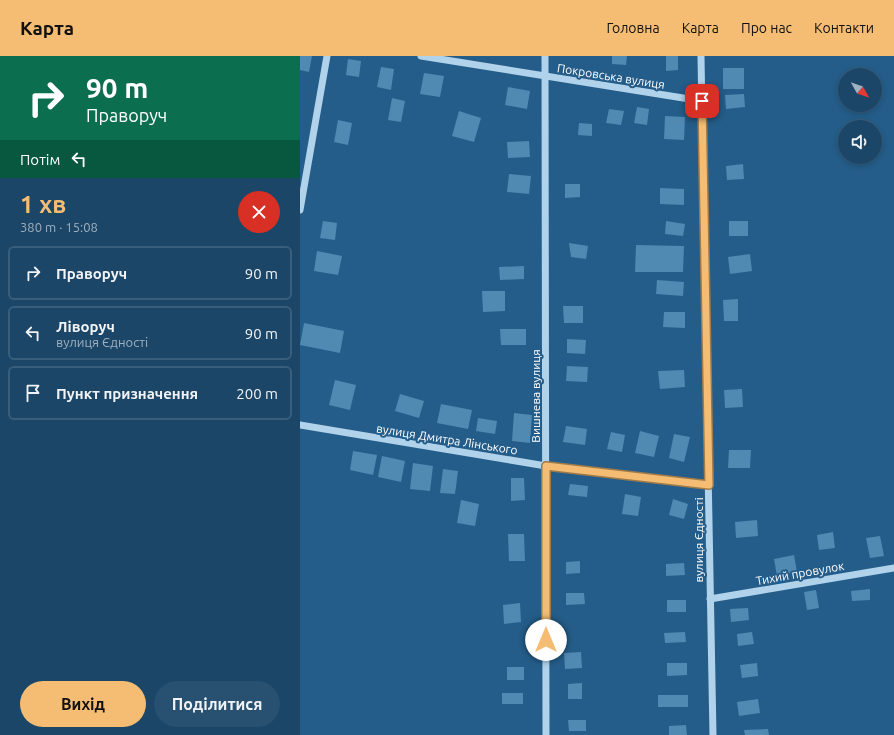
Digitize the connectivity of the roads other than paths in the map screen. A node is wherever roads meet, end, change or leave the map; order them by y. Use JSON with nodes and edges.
{"nodes":[{"id":1,"x":327,"y":56,"type":"edge"},
{"id":2,"x":421,"y":56,"type":"edge"},
{"id":3,"x":545,"y":56,"type":"edge"},
{"id":4,"x":701,"y":56,"type":"edge"},
{"id":5,"x":545,"y":77,"type":"junction"},
{"id":6,"x":702,"y":101,"type":"junction"},
{"id":7,"x":300,"y":210,"type":"edge"},
{"id":8,"x":300,"y":425,"type":"edge"},
{"id":9,"x":546,"y":466,"type":"junction"},
{"id":10,"x":709,"y":485,"type":"junction"},
{"id":11,"x":894,"y":568,"type":"edge"},
{"id":12,"x":710,"y":599,"type":"junction"},
{"id":13,"x":546,"y":735,"type":"edge"},
{"id":14,"x":714,"y":735,"type":"edge"}],
"edges":[{"from":1,"to":7,"type":"street"},
{"from":2,"to":5,"type":"street","name":"Покровська вулиця"},
{"from":3,"to":5,"type":"street","name":"Вишнева вулиця"},
{"from":4,"to":6,"type":"street","name":"вулиця Єдності"},
{"from":5,"to":6,"type":"street","name":"Покровська вулиця"},
{"from":5,"to":9,"type":"street","name":"Вишнева вулиця"},
{"from":6,"to":10,"type":"street","name":"вулиця Єдності"},
{"from":8,"to":9,"type":"street","name":"вулиця Дмитра Лінського"},
{"from":9,"to":10,"type":"street","name":"вулиця Дмитра Лінського"},
{"from":9,"to":13,"type":"street","name":"Вишнева вулиця"},
{"from":10,"to":12,"type":"street","name":"вулиця Єдності"},
{"from":11,"to":12,"type":"street","name":"Тихий провулок"},
{"from":12,"to":14,"type":"street","name":"вулиця Єдності"}]}
